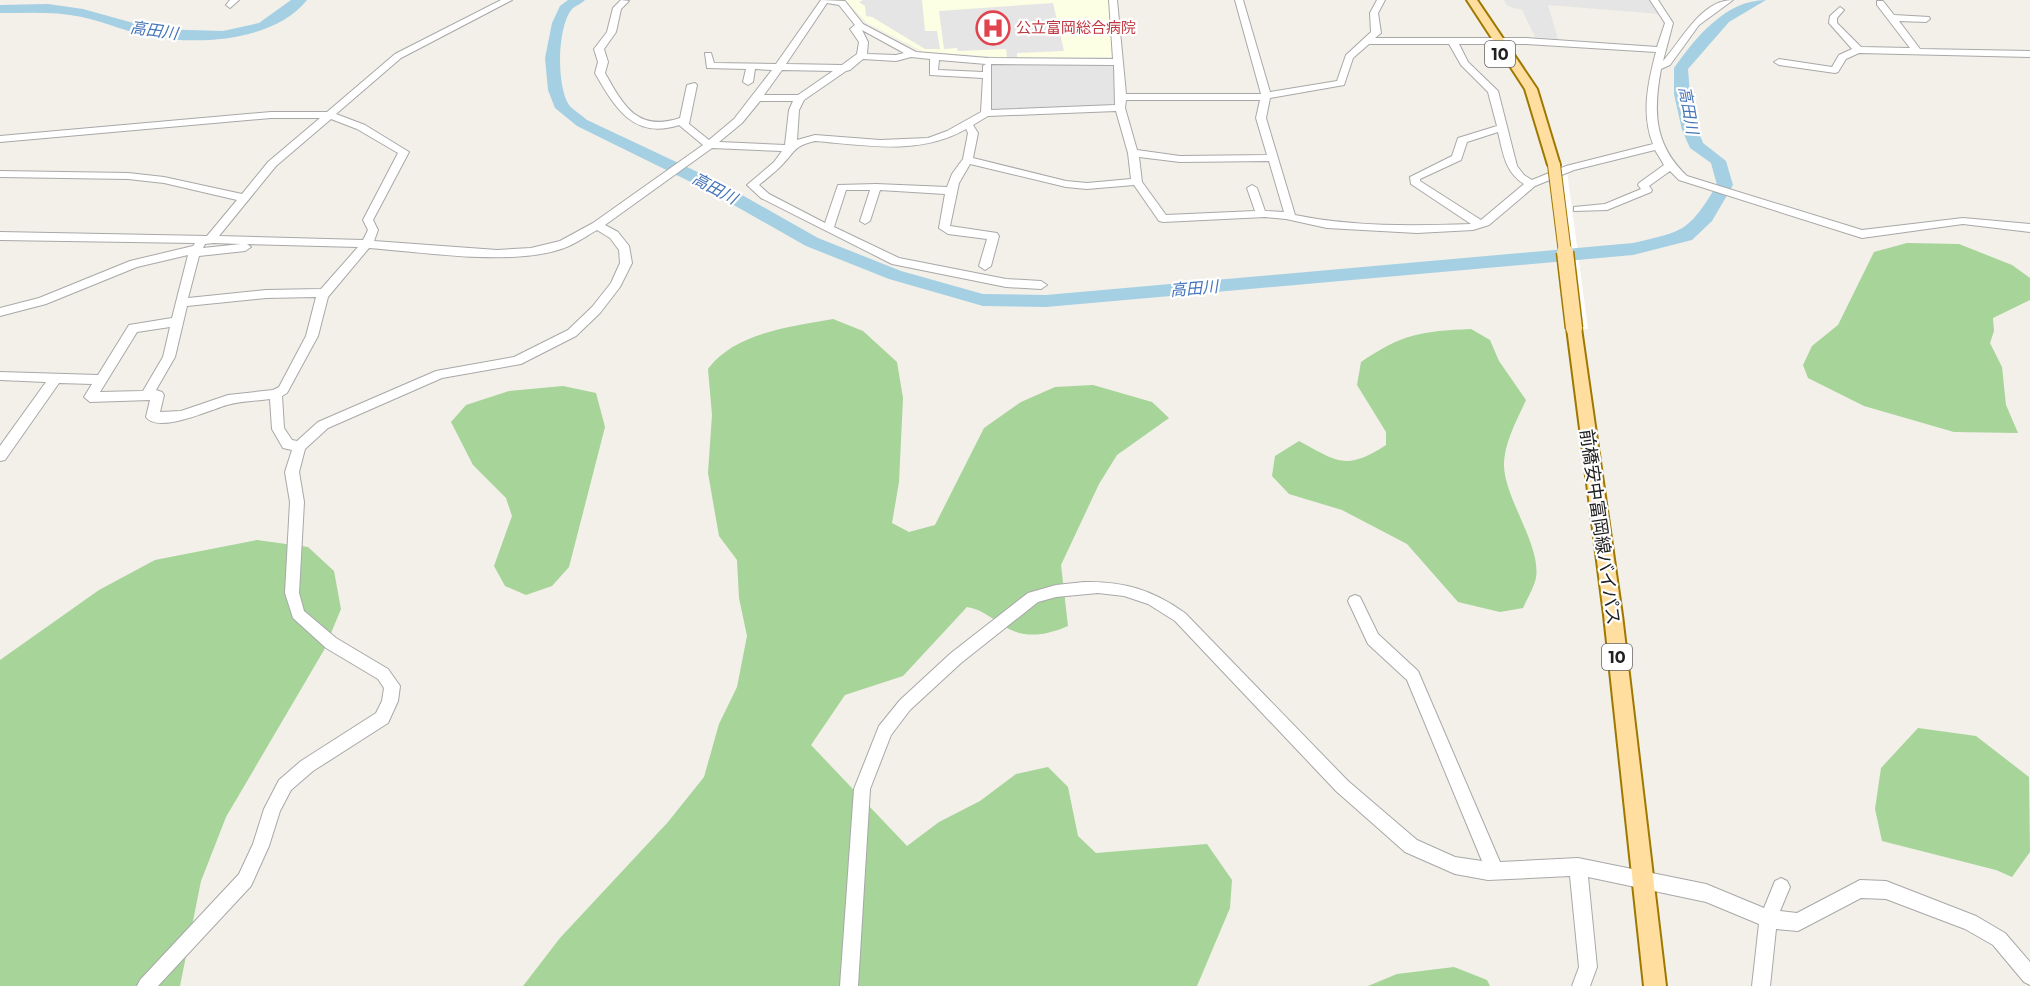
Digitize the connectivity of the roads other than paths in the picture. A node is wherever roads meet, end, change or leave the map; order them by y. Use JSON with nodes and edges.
{"nodes":[{"id":1,"x":508,"y":0,"type":"edge"},
{"id":2,"x":825,"y":0,"type":"edge"},
{"id":3,"x":1113,"y":0,"type":"edge"},
{"id":4,"x":1239,"y":0,"type":"edge"},
{"id":5,"x":1381,"y":0,"type":"edge"},
{"id":6,"x":1464,"y":0,"type":"edge"},
{"id":7,"x":1472,"y":0,"type":"edge"},
{"id":8,"x":1654,"y":0,"type":"edge"},
{"id":9,"x":1729,"y":0,"type":"edge"},
{"id":10,"x":625,"y":1,"type":"edge"},
{"id":11,"x":1880,"y":3,"type":"dead end"},
{"id":12,"x":1840,"y":10,"type":"dead end"},
{"id":13,"x":1892,"y":18,"type":"junction"},
{"id":14,"x":1926,"y":20,"type":"dead end"},
{"id":15,"x":860,"y":26,"type":"junction"},
{"id":16,"x":1367,"y":40,"type":"junction"},
{"id":17,"x":1453,"y":42,"type":"junction"},
{"id":18,"x":1497,"y":42,"type":"junction"},
{"id":19,"x":1661,"y":50,"type":"junction"},
{"id":20,"x":1858,"y":50,"type":"junction"},
{"id":21,"x":1918,"y":52,"type":"junction"},
{"id":22,"x":912,"y":54,"type":"junction"},
{"id":23,"x":2030,"y":54,"type":"edge"},
{"id":24,"x":708,"y":55,"type":"dead end"},
{"id":25,"x":861,"y":56,"type":"junction"},
{"id":26,"x":935,"y":58,"type":"junction"},
{"id":27,"x":988,"y":61,"type":"junction"},
{"id":28,"x":1118,"y":62,"type":"junction"},
{"id":29,"x":1779,"y":62,"type":"dead end"},
{"id":30,"x":751,"y":65,"type":"junction"},
{"id":31,"x":848,"y":68,"type":"junction"},
{"id":32,"x":1656,"y":68,"type":"junction"},
{"id":33,"x":777,"y":69,"type":"junction"},
{"id":34,"x":987,"y":75,"type":"junction"},
{"id":35,"x":748,"y":82,"type":"dead end"},
{"id":36,"x":692,"y":85,"type":"dead end"},
{"id":37,"x":1265,"y":97,"type":"junction"},
{"id":38,"x":758,"y":98,"type":"junction"},
{"id":39,"x":800,"y":98,"type":"junction"},
{"id":40,"x":1121,"y":103,"type":"junction"},
{"id":41,"x":986,"y":113,"type":"junction"},
{"id":42,"x":330,"y":115,"type":"junction"},
{"id":43,"x":685,"y":120,"type":"junction"},
{"id":44,"x":969,"y":126,"type":"junction"},
{"id":45,"x":1502,"y":128,"type":"junction"},
{"id":46,"x":0,"y":138,"type":"edge"},
{"id":47,"x":710,"y":146,"type":"junction"},
{"id":48,"x":1657,"y":146,"type":"junction"},
{"id":49,"x":789,"y":148,"type":"junction"},
{"id":50,"x":1133,"y":153,"type":"junction"},
{"id":51,"x":1274,"y":158,"type":"junction"},
{"id":52,"x":968,"y":160,"type":"junction"},
{"id":53,"x":1670,"y":166,"type":"junction"},
{"id":54,"x":0,"y":174,"type":"edge"},
{"id":55,"x":1137,"y":182,"type":"junction"},
{"id":56,"x":1531,"y":184,"type":"junction"},
{"id":57,"x":876,"y":187,"type":"junction"},
{"id":58,"x":1252,"y":188,"type":"dead end"},
{"id":59,"x":951,"y":191,"type":"junction"},
{"id":60,"x":245,"y":198,"type":"junction"},
{"id":61,"x":1578,"y":209,"type":"dead end"},
{"id":62,"x":1261,"y":214,"type":"junction"},
{"id":63,"x":1291,"y":218,"type":"junction"},
{"id":64,"x":865,"y":221,"type":"dead end"},
{"id":65,"x":1817,"y":221,"type":"junction"},
{"id":66,"x":1797,"y":223,"type":"dead end"},
{"id":67,"x":597,"y":225,"type":"junction"},
{"id":68,"x":1481,"y":225,"type":"junction"},
{"id":69,"x":2030,"y":228,"type":"edge"},
{"id":70,"x":828,"y":230,"type":"junction"},
{"id":71,"x":0,"y":236,"type":"edge"},
{"id":72,"x":276,"y":241,"type":"junction"},
{"id":73,"x":369,"y":243,"type":"junction"},
{"id":74,"x":201,"y":246,"type":"junction"},
{"id":75,"x":985,"y":266,"type":"dead end"},
{"id":76,"x":1041,"y":285,"type":"dead end"},
{"id":77,"x":324,"y":293,"type":"junction"},
{"id":78,"x":182,"y":303,"type":"junction"},
{"id":79,"x":0,"y":312,"type":"edge"},
{"id":80,"x":176,"y":322,"type":"junction"},
{"id":81,"x":0,"y":376,"type":"edge"},
{"id":82,"x":56,"y":378,"type":"junction"},
{"id":83,"x":101,"y":380,"type":"junction"},
{"id":84,"x":276,"y":394,"type":"junction"},
{"id":85,"x":147,"y":395,"type":"junction"},
{"id":86,"x":299,"y":447,"type":"junction"},
{"id":87,"x":0,"y":456,"type":"edge"},
{"id":88,"x":1355,"y":601,"type":"dead end"},
{"id":89,"x":1578,"y":867,"type":"junction"},
{"id":90,"x":1495,"y":871,"type":"junction"},
{"id":91,"x":1643,"y":880,"type":"junction"},
{"id":92,"x":1781,"y":887,"type":"dead end"},
{"id":93,"x":1768,"y":919,"type":"junction"},
{"id":94,"x":2030,"y":976,"type":"edge"},
{"id":95,"x":146,"y":986,"type":"edge"},
{"id":96,"x":849,"y":986,"type":"edge"},
{"id":97,"x":1581,"y":986,"type":"edge"},
{"id":98,"x":1655,"y":986,"type":"edge"},
{"id":99,"x":1761,"y":986,"type":"edge"}],
"edges":[{"from":1,"to":42,"type":"street"},
{"from":2,"to":15,"type":"street"},
{"from":2,"to":33,"type":"street"},
{"from":3,"to":28,"type":"street"},
{"from":4,"to":37,"type":"street"},
{"from":5,"to":16,"type":"street"},
{"from":6,"to":18,"type":"main road","name":"前橋安中富岡線バイパス","number":"10"},
{"from":7,"to":18,"type":"main road","name":"前橋安中富岡線バイパス","number":"10"},
{"from":8,"to":19,"type":"street"},
{"from":9,"to":32,"type":"street"},
{"from":10,"to":43,"type":"street"},
{"from":11,"to":13,"type":"street"},
{"from":12,"to":20,"type":"street"},
{"from":13,"to":14,"type":"street"},
{"from":13,"to":21,"type":"street"},
{"from":15,"to":22,"type":"street"},
{"from":15,"to":25,"type":"street"},
{"from":16,"to":17,"type":"street"},
{"from":16,"to":37,"type":"street"},
{"from":17,"to":18,"type":"street"},
{"from":17,"to":45,"type":"street"},
{"from":18,"to":19,"type":"street"},
{"from":18,"to":91,"type":"main road","name":"前橋安中富岡線バイパス","number":"10","bridge":true},
{"from":19,"to":32,"type":"street"},
{"from":20,"to":21,"type":"street"},
{"from":20,"to":29,"type":"street"},
{"from":21,"to":23,"type":"street"},
{"from":22,"to":25,"type":"street"},
{"from":22,"to":26,"type":"street"},
{"from":24,"to":30,"type":"street"},
{"from":25,"to":31,"type":"street"},
{"from":26,"to":27,"type":"street"},
{"from":26,"to":34,"type":"street"},
{"from":27,"to":28,"type":"street"},
{"from":27,"to":34,"type":"street"},
{"from":28,"to":40,"type":"street"},
{"from":30,"to":33,"type":"street"},
{"from":30,"to":35,"type":"street"},
{"from":31,"to":33,"type":"street"},
{"from":31,"to":39,"type":"street"},
{"from":32,"to":48,"type":"street"},
{"from":33,"to":38,"type":"street"},
{"from":34,"to":41,"type":"street"},
{"from":36,"to":43,"type":"street"},
{"from":37,"to":40,"type":"street"},
{"from":37,"to":51,"type":"street"},
{"from":38,"to":39,"type":"street"},
{"from":38,"to":47,"type":"street"},
{"from":39,"to":49,"type":"street"},
{"from":40,"to":41,"type":"street"},
{"from":40,"to":50,"type":"street"},
{"from":41,"to":44,"type":"street"},
{"from":42,"to":46,"type":"street"},
{"from":42,"to":60,"type":"street"},
{"from":42,"to":73,"type":"street"},
{"from":43,"to":47,"type":"street"},
{"from":44,"to":49,"type":"street"},
{"from":44,"to":52,"type":"street"},
{"from":45,"to":56,"type":"street"},
{"from":45,"to":68,"type":"street"},
{"from":47,"to":49,"type":"street"},
{"from":47,"to":67,"type":"street"},
{"from":48,"to":53,"type":"street"},
{"from":48,"to":56,"type":"street"},
{"from":49,"to":70,"type":"street"},
{"from":50,"to":51,"type":"street"},
{"from":50,"to":55,"type":"street"},
{"from":51,"to":63,"type":"street"},
{"from":52,"to":55,"type":"street"},
{"from":52,"to":59,"type":"street"},
{"from":53,"to":61,"type":"street"},
{"from":53,"to":65,"type":"street"},
{"from":54,"to":60,"type":"street"},
{"from":55,"to":62,"type":"street"},
{"from":56,"to":68,"type":"street"},
{"from":57,"to":59,"type":"street"},
{"from":57,"to":64,"type":"street"},
{"from":57,"to":70,"type":"street"},
{"from":58,"to":62,"type":"street"},
{"from":59,"to":75,"type":"street"},
{"from":60,"to":74,"type":"street"},
{"from":62,"to":63,"type":"street"},
{"from":63,"to":68,"type":"street"},
{"from":65,"to":66,"type":"street"},
{"from":65,"to":69,"type":"street"},
{"from":67,"to":73,"type":"street"},
{"from":67,"to":86,"type":"street"},
{"from":70,"to":76,"type":"street"},
{"from":71,"to":74,"type":"street"},
{"from":72,"to":73,"type":"street"},
{"from":72,"to":74,"type":"street"},
{"from":72,"to":74,"type":"street"},
{"from":73,"to":77,"type":"street"},
{"from":74,"to":78,"type":"street"},
{"from":74,"to":79,"type":"street"},
{"from":77,"to":78,"type":"street"},
{"from":77,"to":84,"type":"street"},
{"from":78,"to":80,"type":"street"},
{"from":80,"to":83,"type":"street"},
{"from":80,"to":85,"type":"street"},
{"from":81,"to":82,"type":"street"},
{"from":82,"to":83,"type":"street"},
{"from":82,"to":87,"type":"street"},
{"from":83,"to":85,"type":"street"},
{"from":84,"to":85,"type":"street"},
{"from":84,"to":86,"type":"street"},
{"from":86,"to":95,"type":"street"},
{"from":88,"to":90,"type":"street"},
{"from":89,"to":90,"type":"street"},
{"from":89,"to":91,"type":"street"},
{"from":89,"to":97,"type":"street"},
{"from":90,"to":96,"type":"street"},
{"from":91,"to":93,"type":"street"},
{"from":91,"to":98,"type":"main road","name":"前橋安中富岡線バイパス","number":"10"},
{"from":92,"to":93,"type":"street"},
{"from":93,"to":94,"type":"street"},
{"from":93,"to":99,"type":"street"}]}
